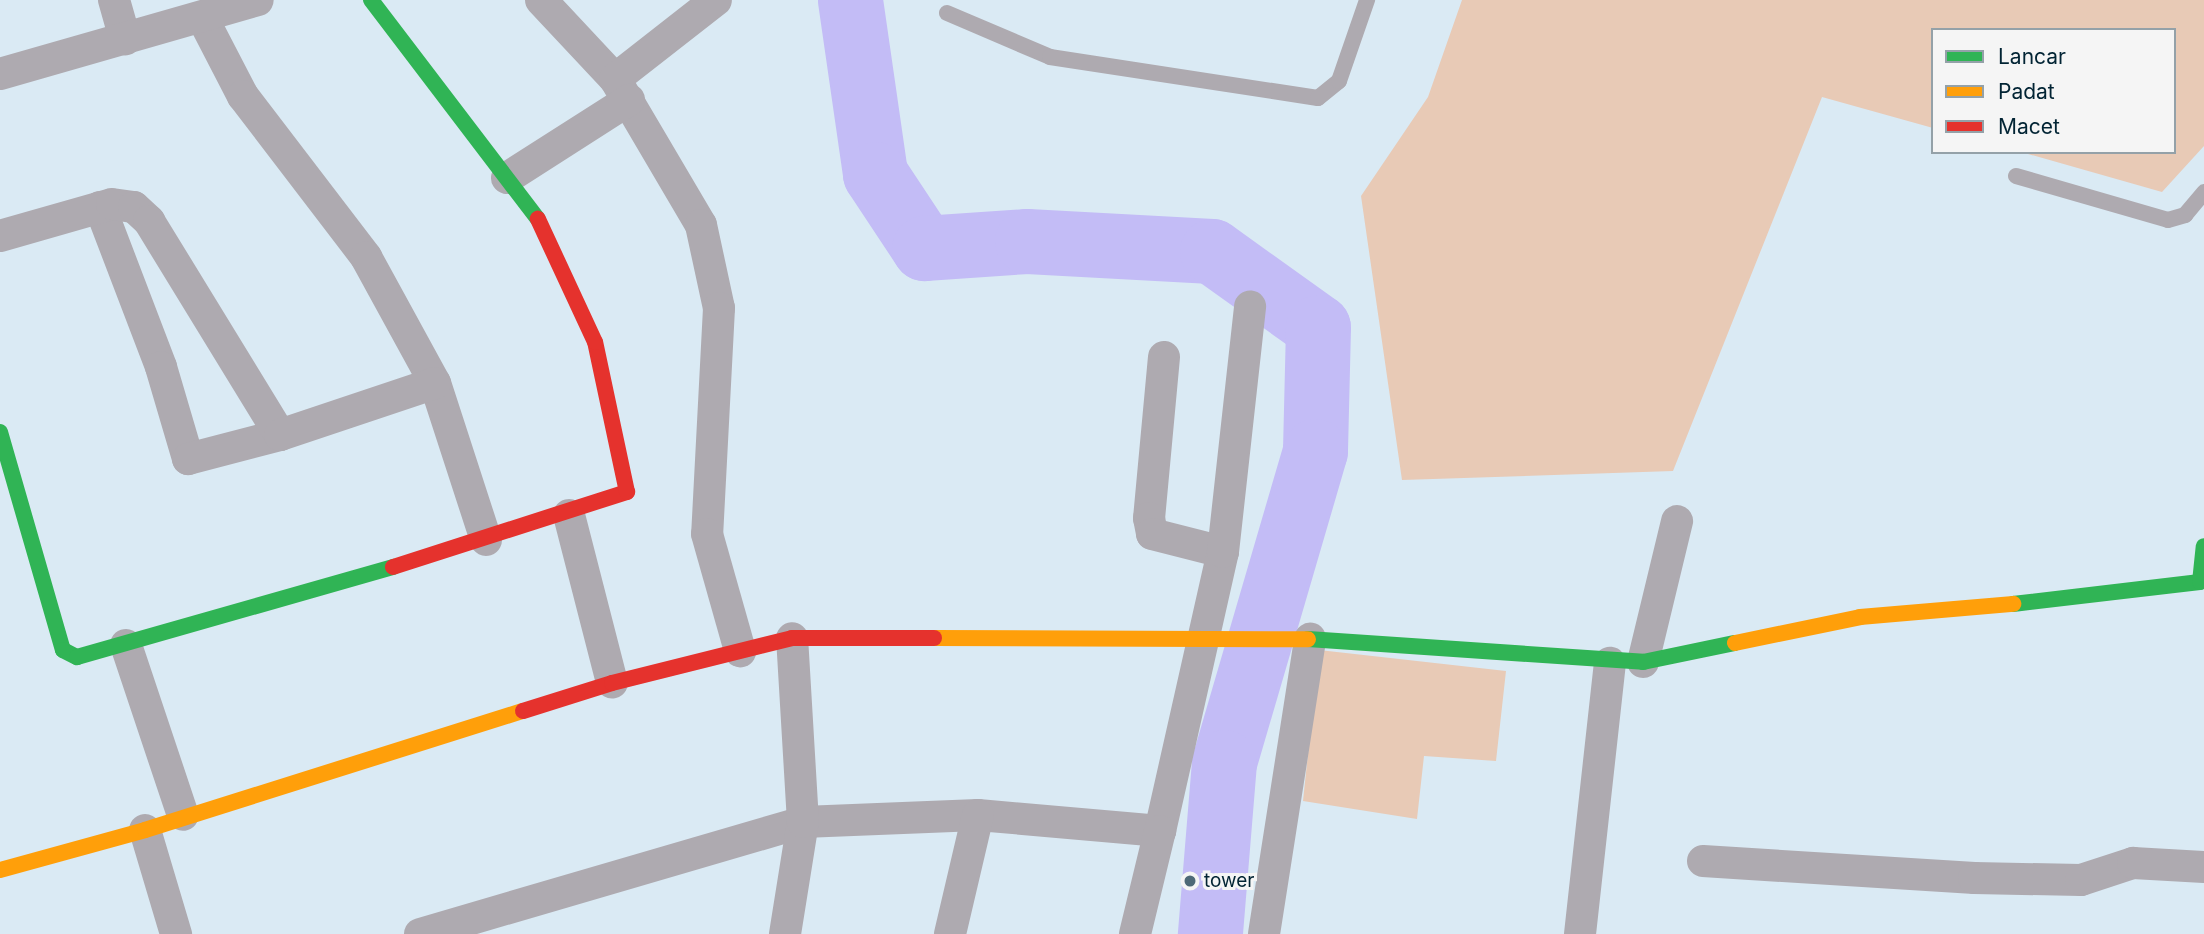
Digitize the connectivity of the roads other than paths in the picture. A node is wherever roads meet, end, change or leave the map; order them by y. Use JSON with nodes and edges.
{"nodes":[{"id":1,"x":114,"y":0,"type":"edge"},
{"id":2,"x":258,"y":0,"type":"edge"},
{"id":3,"x":371,"y":0,"type":"edge"},
{"id":4,"x":541,"y":0,"type":"edge"},
{"id":5,"x":716,"y":0,"type":"edge"},
{"id":6,"x":1367,"y":0,"type":"edge"},
{"id":7,"x":947,"y":13,"type":"dead end"},
{"id":8,"x":202,"y":17,"type":"junction"},
{"id":9,"x":125,"y":39,"type":"junction"},
{"id":10,"x":0,"y":74,"type":"edge"},
{"id":11,"x":622,"y":90,"type":"junction"},
{"id":12,"x":2016,"y":176,"type":"dead end"},
{"id":13,"x":507,"y":178,"type":"junction"},
{"id":14,"x":2204,"y":192,"type":"edge"},
{"id":15,"x":100,"y":207,"type":"junction"},
{"id":16,"x":0,"y":236,"type":"edge"},
{"id":17,"x":1250,"y":306,"type":"dead end"},
{"id":18,"x":1164,"y":357,"type":"dead end"},
{"id":19,"x":435,"y":383,"type":"junction"},
{"id":20,"x":0,"y":432,"type":"edge"},
{"id":21,"x":280,"y":435,"type":"junction"},
{"id":22,"x":569,"y":514,"type":"junction"},
{"id":23,"x":1677,"y":520,"type":"dead end"},
{"id":24,"x":486,"y":540,"type":"junction"},
{"id":25,"x":2204,"y":546,"type":"edge"},
{"id":26,"x":1223,"y":552,"type":"junction"},
{"id":27,"x":1200,"y":636,"type":"junction"},
{"id":28,"x":792,"y":638,"type":"junction"},
{"id":29,"x":1298,"y":638,"type":"junction"},
{"id":30,"x":126,"y":645,"type":"junction"},
{"id":31,"x":740,"y":651,"type":"junction"},
{"id":32,"x":1643,"y":662,"type":"junction"},
{"id":33,"x":1610,"y":663,"type":"junction"},
{"id":34,"x":612,"y":683,"type":"junction"},
{"id":35,"x":183,"y":815,"type":"junction"},
{"id":36,"x":978,"y":815,"type":"junction"},
{"id":37,"x":803,"y":822,"type":"junction"},
{"id":38,"x":145,"y":830,"type":"junction"},
{"id":39,"x":1160,"y":831,"type":"junction"},
{"id":40,"x":1703,"y":862,"type":"dead end"},
{"id":41,"x":2204,"y":867,"type":"edge"},
{"id":42,"x":0,"y":870,"type":"edge"},
{"id":43,"x":176,"y":934,"type":"edge"},
{"id":44,"x":420,"y":934,"type":"edge"},
{"id":45,"x":785,"y":934,"type":"edge"},
{"id":46,"x":950,"y":934,"type":"edge"},
{"id":47,"x":1135,"y":934,"type":"edge"},
{"id":48,"x":1264,"y":934,"type":"edge"},
{"id":49,"x":1580,"y":934,"type":"edge"}],
"edges":[{"from":1,"to":9,"type":"street"},
{"from":2,"to":8,"type":"street"},
{"from":3,"to":13,"type":"street"},
{"from":4,"to":11,"type":"street"},
{"from":5,"to":11,"type":"street"},
{"from":6,"to":7,"type":"lane"},
{"from":8,"to":9,"type":"street"},
{"from":8,"to":19,"type":"street"},
{"from":9,"to":10,"type":"street"},
{"from":11,"to":13,"type":"street"},
{"from":11,"to":31,"type":"street"},
{"from":12,"to":14,"type":"lane"},
{"from":13,"to":22,"type":"street"},
{"from":15,"to":16,"type":"street"},
{"from":15,"to":21,"type":"street"},
{"from":15,"to":21,"type":"street"},
{"from":17,"to":26,"type":"street"},
{"from":18,"to":26,"type":"street"},
{"from":19,"to":21,"type":"street"},
{"from":19,"to":24,"type":"street"},
{"from":20,"to":30,"type":"street"},
{"from":22,"to":24,"type":"street"},
{"from":22,"to":34,"type":"street"},
{"from":23,"to":32,"type":"street"},
{"from":24,"to":30,"type":"street"},
{"from":25,"to":32,"type":"street"},
{"from":26,"to":27,"type":"street"},
{"from":27,"to":28,"type":"street"},
{"from":27,"to":29,"type":"street"},
{"from":27,"to":39,"type":"street"},
{"from":28,"to":31,"type":"street"},
{"from":28,"to":37,"type":"street"},
{"from":29,"to":33,"type":"street"},
{"from":29,"to":48,"type":"street"},
{"from":30,"to":35,"type":"street"},
{"from":31,"to":34,"type":"street"},
{"from":32,"to":33,"type":"street"},
{"from":33,"to":49,"type":"street"},
{"from":34,"to":35,"type":"street"},
{"from":35,"to":38,"type":"street"},
{"from":36,"to":37,"type":"street"},
{"from":36,"to":39,"type":"street"},
{"from":36,"to":46,"type":"street"},
{"from":37,"to":44,"type":"street"},
{"from":37,"to":45,"type":"street"},
{"from":38,"to":42,"type":"street"},
{"from":38,"to":43,"type":"street"},
{"from":39,"to":47,"type":"street"},
{"from":40,"to":41,"type":"street"}]}
